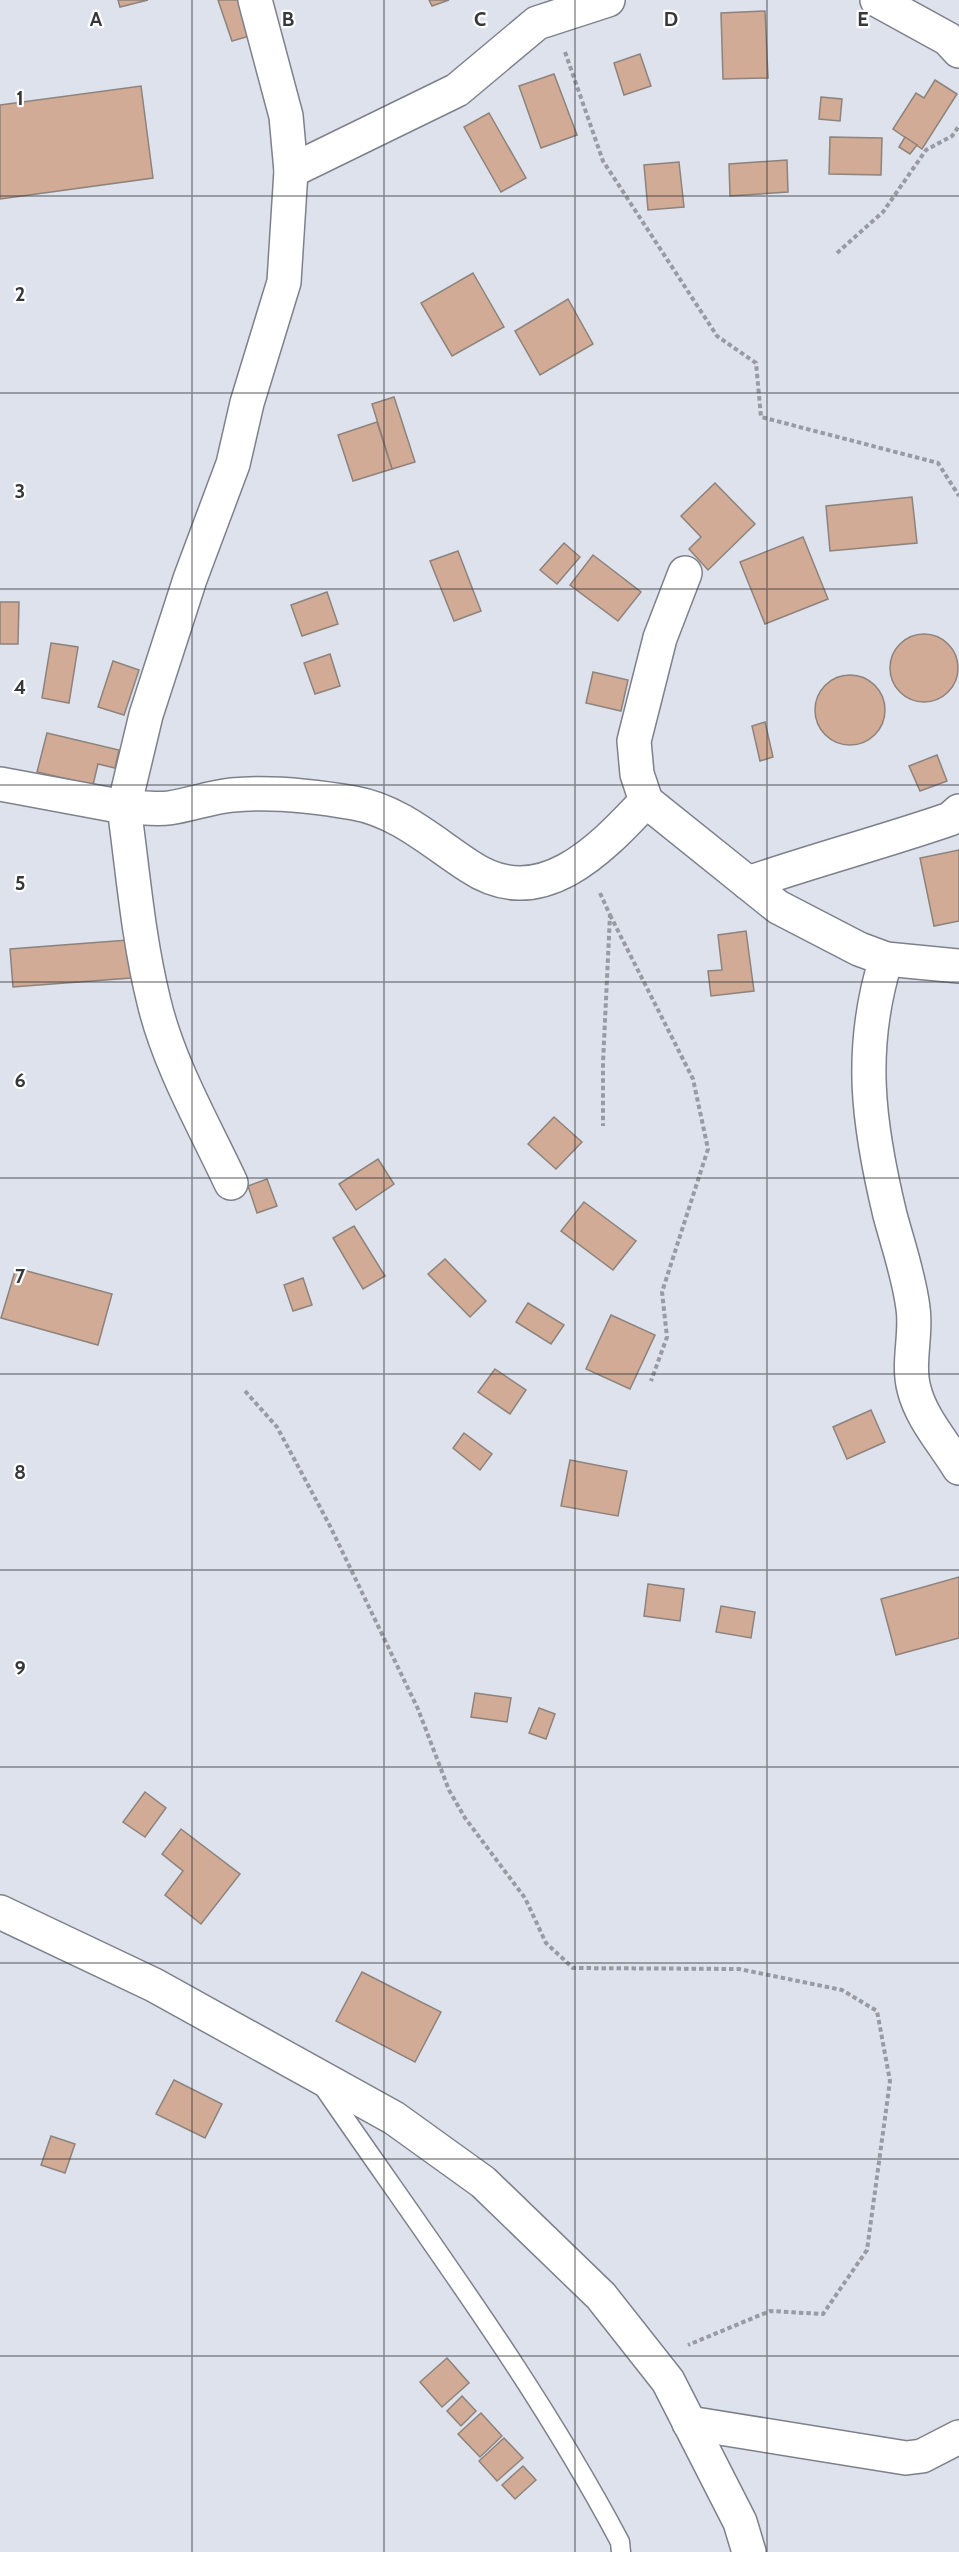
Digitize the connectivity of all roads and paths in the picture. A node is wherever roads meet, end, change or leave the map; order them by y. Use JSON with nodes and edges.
{"nodes":[{"id":1,"x":255,"y":0,"type":"edge"},
{"id":2,"x":608,"y":0,"type":"edge"},
{"id":3,"x":877,"y":0,"type":"edge"},
{"id":4,"x":552,"y":17,"type":"junction"},
{"id":5,"x":959,"y":51,"type":"edge"},
{"id":6,"x":959,"y":126,"type":"edge"},
{"id":7,"x":291,"y":171,"type":"junction"},
{"id":8,"x":837,"y":253,"type":"dead end"},
{"id":9,"x":959,"y":496,"type":"edge"},
{"id":10,"x":685,"y":573,"type":"dead end"},
{"id":11,"x":0,"y":784,"type":"edge"},
{"id":12,"x":646,"y":801,"type":"junction"},
{"id":13,"x":124,"y":807,"type":"junction"},
{"id":14,"x":959,"y":811,"type":"edge"},
{"id":15,"x":585,"y":860,"type":"junction"},
{"id":16,"x":748,"y":883,"type":"junction"},
{"id":17,"x":610,"y":915,"type":"junction"},
{"id":18,"x":886,"y":959,"type":"junction"},
{"id":19,"x":959,"y":966,"type":"edge"},
{"id":20,"x":603,"y":1126,"type":"dead end"},
{"id":21,"x":231,"y":1183,"type":"dead end"},
{"id":22,"x":651,"y":1381,"type":"dead end"},
{"id":23,"x":245,"y":1391,"type":"dead end"},
{"id":24,"x":959,"y":1468,"type":"edge"},
{"id":25,"x":0,"y":1912,"type":"edge"},
{"id":26,"x":315,"y":2074,"type":"junction"},
{"id":27,"x":652,"y":2360,"type":"junction"},
{"id":28,"x":689,"y":2423,"type":"junction"},
{"id":29,"x":959,"y":2437,"type":"edge"},
{"id":30,"x":621,"y":2552,"type":"edge"},
{"id":31,"x":749,"y":2552,"type":"edge"}],
"edges":[{"from":1,"to":7,"type":"street"},
{"from":2,"to":4,"type":"street"},
{"from":3,"to":5,"type":"street"},
{"from":4,"to":7,"type":"street"},
{"from":4,"to":9,"type":"path"},
{"from":6,"to":8,"type":"path"},
{"from":7,"to":13,"type":"street"},
{"from":10,"to":12,"type":"street"},
{"from":11,"to":13,"type":"street"},
{"from":12,"to":15,"type":"street"},
{"from":12,"to":16,"type":"street"},
{"from":13,"to":15,"type":"street"},
{"from":13,"to":21,"type":"street"},
{"from":14,"to":16,"type":"street"},
{"from":15,"to":17,"type":"path"},
{"from":16,"to":18,"type":"street"},
{"from":17,"to":20,"type":"path"},
{"from":17,"to":22,"type":"path"},
{"from":18,"to":19,"type":"street"},
{"from":18,"to":24,"type":"street"},
{"from":23,"to":27,"type":"path"},
{"from":25,"to":26,"type":"street"},
{"from":26,"to":27,"type":"street"},
{"from":26,"to":30,"type":"lane"},
{"from":27,"to":28,"type":"street"},
{"from":28,"to":29,"type":"street"},
{"from":28,"to":31,"type":"street"}]}
